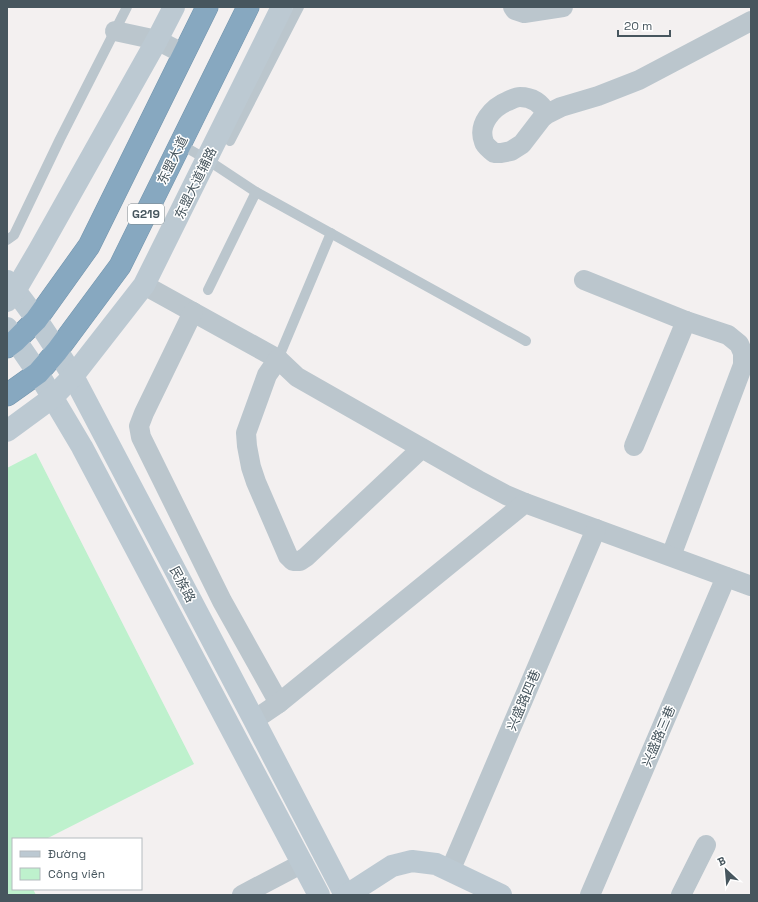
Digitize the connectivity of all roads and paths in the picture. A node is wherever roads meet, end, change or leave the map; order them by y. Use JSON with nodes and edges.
{"nodes":[{"id":1,"x":127,"y":7,"type":"edge"},
{"id":2,"x":174,"y":7,"type":"edge"},
{"id":3,"x":207,"y":7,"type":"edge"},
{"id":4,"x":248,"y":7,"type":"edge"},
{"id":5,"x":282,"y":7,"type":"edge"},
{"id":6,"x":299,"y":7,"type":"edge"},
{"id":7,"x":513,"y":7,"type":"edge"},
{"id":8,"x":563,"y":7,"type":"edge"},
{"id":9,"x":751,"y":21,"type":"edge"},
{"id":10,"x":115,"y":31,"type":"junction"},
{"id":11,"x":157,"y":40,"type":"junction"},
{"id":12,"x":184,"y":54,"type":"junction"},
{"id":13,"x":547,"y":114,"type":"dead end"},
{"id":14,"x":230,"y":141,"type":"dead end"},
{"id":15,"x":180,"y":144,"type":"junction"},
{"id":16,"x":206,"y":159,"type":"junction"},
{"id":17,"x":256,"y":192,"type":"junction"},
{"id":18,"x":331,"y":233,"type":"junction"},
{"id":19,"x":7,"y":240,"type":"edge"},
{"id":20,"x":584,"y":280,"type":"dead end"},
{"id":21,"x":144,"y":285,"type":"junction"},
{"id":22,"x":208,"y":290,"type":"dead end"},
{"id":23,"x":10,"y":291,"type":"edge"},
{"id":24,"x":193,"y":312,"type":"junction"},
{"id":25,"x":36,"y":320,"type":"junction"},
{"id":26,"x":686,"y":321,"type":"junction"},
{"id":27,"x":10,"y":339,"type":"edge"},
{"id":28,"x":526,"y":341,"type":"dead end"},
{"id":29,"x":57,"y":350,"type":"junction"},
{"id":30,"x":278,"y":359,"type":"junction"},
{"id":31,"x":38,"y":373,"type":"junction"},
{"id":32,"x":73,"y":376,"type":"junction"},
{"id":33,"x":7,"y":395,"type":"edge"},
{"id":34,"x":52,"y":398,"type":"junction"},
{"id":35,"x":7,"y":431,"type":"edge"},
{"id":36,"x":634,"y":446,"type":"dead end"},
{"id":37,"x":422,"y":448,"type":"junction"},
{"id":38,"x":525,"y":503,"type":"junction"},
{"id":39,"x":596,"y":529,"type":"junction"},
{"id":40,"x":671,"y":556,"type":"junction"},
{"id":41,"x":726,"y":577,"type":"junction"},
{"id":42,"x":751,"y":586,"type":"edge"},
{"id":43,"x":279,"y":702,"type":"junction"},
{"id":44,"x":254,"y":720,"type":"junction"},
{"id":45,"x":706,"y":846,"type":"dead end"},
{"id":46,"x":303,"y":863,"type":"junction"},
{"id":47,"x":450,"y":871,"type":"junction"},
{"id":48,"x":242,"y":895,"type":"edge"},
{"id":49,"x":320,"y":895,"type":"edge"},
{"id":50,"x":346,"y":895,"type":"edge"},
{"id":51,"x":502,"y":895,"type":"edge"},
{"id":52,"x":590,"y":895,"type":"edge"},
{"id":53,"x":681,"y":895,"type":"edge"}],
"edges":[{"from":1,"to":10,"type":"lane"},
{"from":2,"to":11,"type":"main road"},
{"from":3,"to":12,"type":"highway","number":"G219"},
{"from":4,"to":15,"type":"highway","name":"东盟大道","number":"G219"},
{"from":5,"to":16,"type":"main road","name":"东盟大道辅路"},
{"from":6,"to":14,"type":"lane"},
{"from":7,"to":8,"type":"street"},
{"from":9,"to":13,"type":"street"},
{"from":10,"to":11,"type":"street"},
{"from":10,"to":19,"type":"lane"},
{"from":11,"to":12,"type":"street"},
{"from":11,"to":23,"type":"main road"},
{"from":12,"to":25,"type":"highway","number":"G219"},
{"from":15,"to":16,"type":"lane"},
{"from":15,"to":29,"type":"highway","name":"东盟大道","number":"G219"},
{"from":16,"to":17,"type":"lane"},
{"from":16,"to":21,"type":"main road","name":"东盟大道辅路"},
{"from":17,"to":18,"type":"lane"},
{"from":17,"to":22,"type":"lane"},
{"from":18,"to":28,"type":"lane"},
{"from":18,"to":30,"type":"lane"},
{"from":20,"to":26,"type":"street"},
{"from":21,"to":24,"type":"street"},
{"from":21,"to":32,"type":"main road","name":"东盟大道辅路"},
{"from":23,"to":25,"type":"main road","name":"民族路"},
{"from":24,"to":30,"type":"street"},
{"from":24,"to":43,"type":"street"},
{"from":25,"to":27,"type":"highway","number":"G219"},
{"from":25,"to":29,"type":"main road","name":"民族路"},
{"from":26,"to":36,"type":"street"},
{"from":26,"to":40,"type":"street"},
{"from":27,"to":31,"type":"main road","name":"民族路"},
{"from":29,"to":31,"type":"highway","name":"东盟大道","number":"G219"},
{"from":29,"to":32,"type":"main road","name":"民族路"},
{"from":30,"to":37,"type":"street"},
{"from":30,"to":37,"type":"street"},
{"from":31,"to":33,"type":"highway","name":"东盟大道","number":"G219"},
{"from":31,"to":34,"type":"main road","name":"民族路"},
{"from":32,"to":34,"type":"main road","name":"东盟大道辅路"},
{"from":32,"to":44,"type":"main road","name":"民族路"},
{"from":34,"to":35,"type":"main road","name":"东盟大道辅路"},
{"from":34,"to":46,"type":"main road","name":"民族路"},
{"from":37,"to":38,"type":"street"},
{"from":38,"to":39,"type":"street"},
{"from":38,"to":43,"type":"street"},
{"from":39,"to":40,"type":"street"},
{"from":39,"to":47,"type":"street","name":"兴盛路四巷"},
{"from":40,"to":41,"type":"street"},
{"from":41,"to":42,"type":"street"},
{"from":41,"to":52,"type":"street","name":"兴盛路三巷"},
{"from":43,"to":44,"type":"street"},
{"from":44,"to":50,"type":"main road","name":"民族路"},
{"from":45,"to":53,"type":"street"},
{"from":46,"to":48,"type":"street"},
{"from":46,"to":49,"type":"main road","name":"民族路"},
{"from":47,"to":50,"type":"main road"},
{"from":47,"to":51,"type":"main road"}]}
